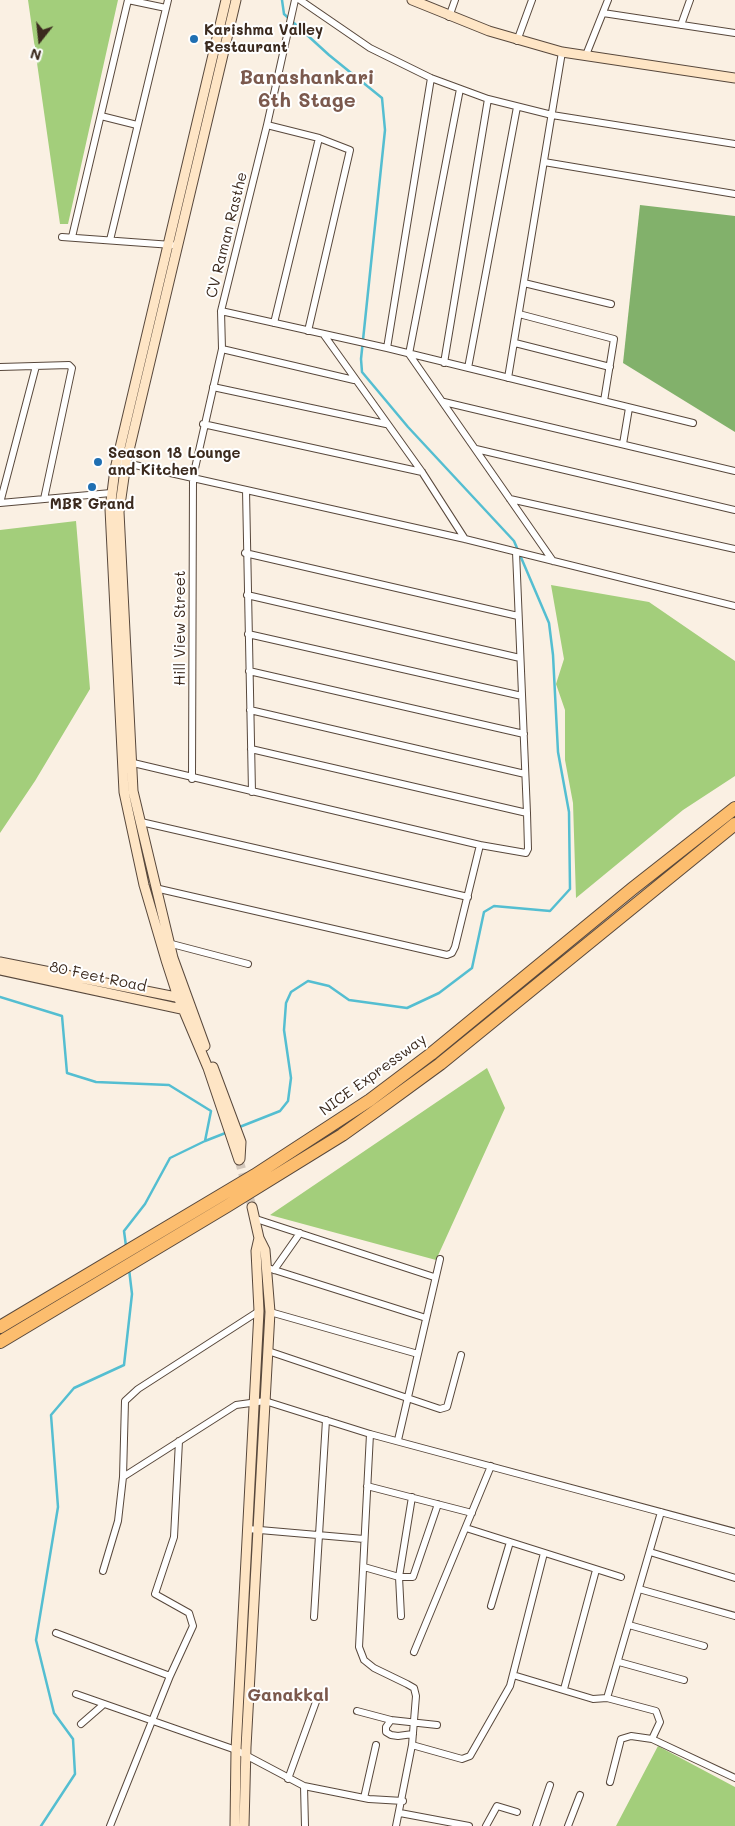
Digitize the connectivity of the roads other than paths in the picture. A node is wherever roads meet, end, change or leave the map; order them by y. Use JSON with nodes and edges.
{"nodes":[{"id":1,"x":128,"y":0,"type":"edge"},
{"id":2,"x":168,"y":0,"type":"edge"},
{"id":3,"x":226,"y":0,"type":"edge"},
{"id":4,"x":236,"y":0,"type":"edge"},
{"id":5,"x":295,"y":0,"type":"edge"},
{"id":6,"x":300,"y":0,"type":"edge"},
{"id":7,"x":412,"y":0,"type":"edge"},
{"id":8,"x":455,"y":0,"type":"edge"},
{"id":9,"x":532,"y":0,"type":"edge"},
{"id":10,"x":608,"y":0,"type":"edge"},
{"id":11,"x":690,"y":0,"type":"edge"},
{"id":12,"x":166,"y":8,"type":"junction"},
{"id":13,"x":603,"y":14,"type":"junction"},
{"id":14,"x":449,"y":17,"type":"junction"},
{"id":15,"x":681,"y":25,"type":"junction"},
{"id":16,"x":735,"y":32,"type":"edge"},
{"id":17,"x":517,"y":40,"type":"junction"},
{"id":18,"x":562,"y":52,"type":"junction"},
{"id":19,"x":586,"y":55,"type":"junction"},
{"id":20,"x":431,"y":78,"type":"junction"},
{"id":21,"x":735,"y":78,"type":"edge"},
{"id":22,"x":460,"y":89,"type":"junction"},
{"id":23,"x":488,"y":99,"type":"junction"},
{"id":24,"x":517,"y":108,"type":"junction"},
{"id":25,"x":552,"y":115,"type":"junction"},
{"id":26,"x":101,"y":116,"type":"junction"},
{"id":27,"x":138,"y":125,"type":"junction"},
{"id":28,"x":268,"y":125,"type":"junction"},
{"id":29,"x":319,"y":138,"type":"junction"},
{"id":30,"x":735,"y":144,"type":"edge"},
{"id":31,"x":544,"y":162,"type":"junction"},
{"id":32,"x":735,"y":194,"type":"edge"},
{"id":33,"x":62,"y":236,"type":"dead end"},
{"id":34,"x":72,"y":237,"type":"junction"},
{"id":35,"x":110,"y":240,"type":"junction"},
{"id":36,"x":173,"y":245,"type":"junction"},
{"id":37,"x":524,"y":283,"type":"junction"},
{"id":38,"x":611,"y":304,"type":"dead end"},
{"id":39,"x":221,"y":311,"type":"junction"},
{"id":40,"x":519,"y":314,"type":"junction"},
{"id":41,"x":274,"y":324,"type":"junction"},
{"id":42,"x":308,"y":332,"type":"junction"},
{"id":43,"x":324,"y":335,"type":"junction"},
{"id":44,"x":515,"y":343,"type":"junction"},
{"id":45,"x":387,"y":348,"type":"junction"},
{"id":46,"x":222,"y":349,"type":"junction"},
{"id":47,"x":409,"y":354,"type":"junction"},
{"id":48,"x":444,"y":363,"type":"junction"},
{"id":49,"x":36,"y":366,"type":"junction"},
{"id":50,"x":0,"y":367,"type":"edge"},
{"id":51,"x":610,"y":367,"type":"junction"},
{"id":52,"x":468,"y":368,"type":"junction"},
{"id":53,"x":508,"y":378,"type":"junction"},
{"id":54,"x":354,"y":380,"type":"junction"},
{"id":55,"x":213,"y":387,"type":"junction"},
{"id":56,"x":604,"y":401,"type":"junction"},
{"id":57,"x":444,"y":402,"type":"junction"},
{"id":58,"x":629,"y":408,"type":"junction"},
{"id":59,"x":693,"y":423,"type":"dead end"},
{"id":60,"x":203,"y":424,"type":"junction"},
{"id":61,"x":386,"y":424,"type":"junction"},
{"id":62,"x":623,"y":444,"type":"junction"},
{"id":63,"x":476,"y":449,"type":"junction"},
{"id":64,"x":121,"y":462,"type":"junction"},
{"id":65,"x":735,"y":471,"type":"edge"},
{"id":66,"x":422,"y":472,"type":"junction"},
{"id":67,"x":193,"y":477,"type":"junction"},
{"id":68,"x":246,"y":490,"type":"junction"},
{"id":69,"x":111,"y":493,"type":"junction"},
{"id":70,"x":44,"y":499,"type":"junction"},
{"id":71,"x":510,"y":499,"type":"junction"},
{"id":72,"x":0,"y":503,"type":"edge"},
{"id":73,"x":735,"y":510,"type":"edge"},
{"id":74,"x":465,"y":539,"type":"junction"},
{"id":75,"x":735,"y":549,"type":"edge"},
{"id":76,"x":516,"y":552,"type":"junction"},
{"id":77,"x":245,"y":553,"type":"junction"},
{"id":78,"x":553,"y":561,"type":"junction"},
{"id":79,"x":246,"y":595,"type":"junction"},
{"id":80,"x":735,"y":606,"type":"edge"},
{"id":81,"x":518,"y":616,"type":"junction"},
{"id":82,"x":248,"y":634,"type":"junction"},
{"id":83,"x":520,"y":658,"type":"junction"},
{"id":84,"x":249,"y":671,"type":"junction"},
{"id":85,"x":522,"y":696,"type":"junction"},
{"id":86,"x":250,"y":710,"type":"junction"},
{"id":87,"x":524,"y":734,"type":"junction"},
{"id":88,"x":251,"y":749,"type":"junction"},
{"id":89,"x":126,"y":762,"type":"junction"},
{"id":90,"x":525,"y":774,"type":"junction"},
{"id":91,"x":192,"y":779,"type":"junction"},
{"id":92,"x":252,"y":792,"type":"junction"},
{"id":93,"x":735,"y":808,"type":"edge"},
{"id":94,"x":527,"y":813,"type":"junction"},
{"id":95,"x":141,"y":822,"type":"junction"},
{"id":96,"x":735,"y":824,"type":"edge"},
{"id":97,"x":480,"y":845,"type":"junction"},
{"id":98,"x":155,"y":888,"type":"junction"},
{"id":99,"x":468,"y":897,"type":"junction"},
{"id":100,"x":168,"y":943,"type":"junction"},
{"id":101,"x":0,"y":962,"type":"edge"},
{"id":102,"x":248,"y":964,"type":"dead end"},
{"id":103,"x":0,"y":970,"type":"edge"},
{"id":104,"x":182,"y":998,"type":"junction"},
{"id":105,"x":187,"y":1011,"type":"junction"},
{"id":106,"x":252,"y":1207,"type":"tunnel mouth"},
{"id":107,"x":256,"y":1219,"type":"junction"},
{"id":108,"x":300,"y":1232,"type":"junction"},
{"id":109,"x":259,"y":1238,"type":"junction"},
{"id":110,"x":440,"y":1259,"type":"dead end"},
{"id":111,"x":114,"y":1266,"type":"junction"},
{"id":112,"x":271,"y":1269,"type":"junction"},
{"id":113,"x":434,"y":1277,"type":"junction"},
{"id":114,"x":259,"y":1311,"type":"junction"},
{"id":115,"x":270,"y":1312,"type":"junction"},
{"id":116,"x":426,"y":1318,"type":"junction"},
{"id":117,"x":0,"y":1327,"type":"edge"},
{"id":118,"x":0,"y":1342,"type":"edge"},
{"id":119,"x":268,"y":1350,"type":"junction"},
{"id":120,"x":418,"y":1354,"type":"junction"},
{"id":121,"x":460,"y":1355,"type":"dead end"},
{"id":122,"x":406,"y":1400,"type":"junction"},
{"id":123,"x":265,"y":1401,"type":"junction"},
{"id":124,"x":254,"y":1402,"type":"junction"},
{"id":125,"x":326,"y":1420,"type":"junction"},
{"id":126,"x":370,"y":1434,"type":"junction"},
{"id":127,"x":398,"y":1440,"type":"junction"},
{"id":128,"x":179,"y":1441,"type":"junction"},
{"id":129,"x":491,"y":1466,"type":"junction"},
{"id":130,"x":122,"y":1477,"type":"junction"},
{"id":131,"x":367,"y":1486,"type":"junction"},
{"id":132,"x":412,"y":1497,"type":"junction"},
{"id":133,"x":438,"y":1504,"type":"junction"},
{"id":134,"x":661,"y":1512,"type":"junction"},
{"id":135,"x":472,"y":1513,"type":"junction"},
{"id":136,"x":466,"y":1528,"type":"junction"},
{"id":137,"x":252,"y":1529,"type":"junction"},
{"id":138,"x":735,"y":1532,"type":"edge"},
{"id":139,"x":321,"y":1536,"type":"junction"},
{"id":140,"x":364,"y":1539,"type":"junction"},
{"id":141,"x":510,"y":1542,"type":"junction"},
{"id":142,"x":650,"y":1552,"type":"junction"},
{"id":143,"x":544,"y":1553,"type":"junction"},
{"id":144,"x":364,"y":1567,"type":"junction"},
{"id":145,"x":596,"y":1570,"type":"junction"},
{"id":146,"x":103,"y":1571,"type":"dead end"},
{"id":147,"x":399,"y":1577,"type":"junction"},
{"id":148,"x":621,"y":1578,"type":"dead end"},
{"id":149,"x":735,"y":1578,"type":"edge"},
{"id":150,"x":639,"y":1589,"type":"junction"},
{"id":151,"x":491,"y":1606,"type":"dead end"},
{"id":152,"x":401,"y":1616,"type":"dead end"},
{"id":153,"x":735,"y":1616,"type":"edge"},
{"id":154,"x":314,"y":1617,"type":"dead end"},
{"id":155,"x":629,"y":1624,"type":"junction"},
{"id":156,"x":56,"y":1634,"type":"dead end"},
{"id":157,"x":704,"y":1646,"type":"dead end"},
{"id":158,"x":414,"y":1652,"type":"dead end"},
{"id":159,"x":618,"y":1662,"type":"junction"},
{"id":160,"x":513,"y":1675,"type":"junction"},
{"id":161,"x":170,"y":1676,"type":"junction"},
{"id":162,"x":684,"y":1680,"type":"dead end"},
{"id":163,"x":564,"y":1689,"type":"junction"},
{"id":164,"x":76,"y":1694,"type":"dead end"},
{"id":165,"x":317,"y":1698,"type":"dead end"},
{"id":166,"x":607,"y":1698,"type":"junction"},
{"id":167,"x":104,"y":1704,"type":"junction"},
{"id":168,"x":357,"y":1711,"type":"dead end"},
{"id":169,"x":391,"y":1720,"type":"junction"},
{"id":170,"x":154,"y":1722,"type":"junction"},
{"id":171,"x":414,"y":1723,"type":"junction"},
{"id":172,"x":81,"y":1724,"type":"dead end"},
{"id":173,"x":438,"y":1725,"type":"dead end"},
{"id":174,"x":413,"y":1734,"type":"junction"},
{"id":175,"x":652,"y":1739,"type":"junction"},
{"id":176,"x":376,"y":1744,"type":"dead end"},
{"id":177,"x":412,"y":1745,"type":"junction"},
{"id":178,"x":236,"y":1750,"type":"junction"},
{"id":179,"x":245,"y":1755,"type":"junction"},
{"id":180,"x":735,"y":1778,"type":"edge"},
{"id":181,"x":288,"y":1779,"type":"junction"},
{"id":182,"x":610,"y":1782,"type":"dead end"},
{"id":183,"x":550,"y":1785,"type":"dead end"},
{"id":184,"x":304,"y":1786,"type":"junction"},
{"id":185,"x":580,"y":1795,"type":"dead end"},
{"id":186,"x":364,"y":1798,"type":"junction"},
{"id":187,"x":403,"y":1801,"type":"junction"},
{"id":188,"x":517,"y":1812,"type":"dead end"},
{"id":189,"x":400,"y":1813,"type":"junction"},
{"id":190,"x":110,"y":1826,"type":"edge"},
{"id":191,"x":235,"y":1826,"type":"edge"},
{"id":192,"x":244,"y":1826,"type":"edge"},
{"id":193,"x":305,"y":1826,"type":"edge"},
{"id":194,"x":396,"y":1826,"type":"edge"},
{"id":195,"x":469,"y":1826,"type":"edge"},
{"id":196,"x":486,"y":1826,"type":"edge"},
{"id":197,"x":536,"y":1826,"type":"edge"},
{"id":198,"x":568,"y":1826,"type":"edge"}],
"edges":[{"from":1,"to":12,"type":"street"},
{"from":1,"to":26,"type":"street"},
{"from":2,"to":12,"type":"street"},
{"from":3,"to":36,"type":"main road"},
{"from":4,"to":36,"type":"main road"},
{"from":5,"to":28,"type":"street","name":"CV Raman Rasthe"},
{"from":6,"to":20,"type":"street"},
{"from":7,"to":14,"type":"main road"},
{"from":8,"to":14,"type":"street"},
{"from":9,"to":17,"type":"street"},
{"from":10,"to":13,"type":"street"},
{"from":11,"to":15,"type":"street"},
{"from":12,"to":27,"type":"street"},
{"from":13,"to":15,"type":"street"},
{"from":13,"to":19,"type":"street"},
{"from":14,"to":17,"type":"main road"},
{"from":15,"to":16,"type":"street"},
{"from":17,"to":18,"type":"main road"},
{"from":18,"to":19,"type":"main road"},
{"from":18,"to":25,"type":"street"},
{"from":19,"to":21,"type":"main road"},
{"from":20,"to":22,"type":"street"},
{"from":20,"to":45,"type":"street"},
{"from":22,"to":23,"type":"street"},
{"from":22,"to":47,"type":"street"},
{"from":23,"to":24,"type":"street"},
{"from":23,"to":48,"type":"street"},
{"from":24,"to":25,"type":"street"},
{"from":24,"to":52,"type":"street"},
{"from":25,"to":30,"type":"street"},
{"from":25,"to":31,"type":"street"},
{"from":26,"to":27,"type":"street"},
{"from":26,"to":34,"type":"street"},
{"from":27,"to":35,"type":"street"},
{"from":28,"to":29,"type":"street"},
{"from":28,"to":39,"type":"street","name":"CV Raman Rasthe"},
{"from":29,"to":41,"type":"street"},
{"from":29,"to":42,"type":"street"},
{"from":31,"to":32,"type":"street"},
{"from":31,"to":37,"type":"street"},
{"from":33,"to":34,"type":"street"},
{"from":34,"to":35,"type":"street"},
{"from":35,"to":36,"type":"street"},
{"from":36,"to":64,"type":"main road"},
{"from":37,"to":38,"type":"street"},
{"from":37,"to":40,"type":"street"},
{"from":39,"to":41,"type":"street"},
{"from":39,"to":46,"type":"street","name":"CV Raman Rasthe"},
{"from":40,"to":44,"type":"street"},
{"from":40,"to":51,"type":"street"},
{"from":41,"to":42,"type":"street"},
{"from":42,"to":43,"type":"street"},
{"from":43,"to":45,"type":"street"},
{"from":43,"to":54,"type":"street"},
{"from":44,"to":51,"type":"street"},
{"from":44,"to":53,"type":"street"},
{"from":45,"to":47,"type":"street"},
{"from":46,"to":54,"type":"street"},
{"from":46,"to":55,"type":"street","name":"CV Raman Rasthe"},
{"from":47,"to":48,"type":"street"},
{"from":47,"to":57,"type":"street"},
{"from":48,"to":52,"type":"street"},
{"from":49,"to":50,"type":"street"},
{"from":49,"to":70,"type":"street"},
{"from":49,"to":72,"type":"street"},
{"from":51,"to":56,"type":"street"},
{"from":52,"to":53,"type":"street"},
{"from":53,"to":56,"type":"street"},
{"from":54,"to":61,"type":"street"},
{"from":55,"to":60,"type":"street","name":"CV Raman Rasthe"},
{"from":55,"to":61,"type":"street"},
{"from":56,"to":58,"type":"street"},
{"from":57,"to":62,"type":"street"},
{"from":57,"to":63,"type":"street"},
{"from":58,"to":59,"type":"street"},
{"from":58,"to":62,"type":"street"},
{"from":60,"to":66,"type":"street"},
{"from":60,"to":67,"type":"street","name":"CV Raman Rasthe"},
{"from":61,"to":66,"type":"street"},
{"from":62,"to":65,"type":"street"},
{"from":63,"to":71,"type":"street"},
{"from":63,"to":73,"type":"street"},
{"from":64,"to":67,"type":"street"},
{"from":64,"to":69,"type":"main road"},
{"from":64,"to":89,"type":"main road"},
{"from":66,"to":74,"type":"street"},
{"from":67,"to":68,"type":"street"},
{"from":67,"to":91,"type":"street","name":"Hill View Street"},
{"from":68,"to":74,"type":"street"},
{"from":68,"to":77,"type":"street"},
{"from":69,"to":70,"type":"street"},
{"from":69,"to":89,"type":"main road"},
{"from":70,"to":72,"type":"street"},
{"from":71,"to":75,"type":"street"},
{"from":71,"to":78,"type":"street"},
{"from":74,"to":76,"type":"street"},
{"from":76,"to":78,"type":"street"},
{"from":76,"to":81,"type":"street"},
{"from":77,"to":79,"type":"street"},
{"from":77,"to":81,"type":"street"},
{"from":78,"to":80,"type":"street"},
{"from":79,"to":82,"type":"street"},
{"from":79,"to":83,"type":"street"},
{"from":81,"to":83,"type":"street"},
{"from":82,"to":84,"type":"street"},
{"from":82,"to":85,"type":"street"},
{"from":83,"to":85,"type":"street"},
{"from":84,"to":86,"type":"street"},
{"from":84,"to":87,"type":"street"},
{"from":85,"to":87,"type":"street"},
{"from":86,"to":88,"type":"street"},
{"from":86,"to":90,"type":"street"},
{"from":87,"to":90,"type":"street"},
{"from":88,"to":92,"type":"street"},
{"from":88,"to":94,"type":"street"},
{"from":89,"to":91,"type":"street"},
{"from":89,"to":95,"type":"main road"},
{"from":89,"to":104,"type":"main road"},
{"from":90,"to":94,"type":"street"},
{"from":91,"to":92,"type":"street"},
{"from":92,"to":97,"type":"street"},
{"from":93,"to":111,"type":"highway","name":"NICE Expressway"},
{"from":94,"to":97,"type":"street"},
{"from":95,"to":98,"type":"main road"},
{"from":95,"to":99,"type":"street"},
{"from":96,"to":111,"type":"highway","name":"NICE Expressway"},
{"from":97,"to":99,"type":"street"},
{"from":98,"to":99,"type":"street"},
{"from":98,"to":100,"type":"main road"},
{"from":100,"to":102,"type":"street"},
{"from":100,"to":104,"type":"main road"},
{"from":101,"to":104,"type":"main road","name":"80 Feet Road"},
{"from":103,"to":105,"type":"main road","name":"80 Feet Road"},
{"from":104,"to":105,"type":"main road"},
{"from":105,"to":105,"type":"main road"},
{"from":106,"to":107,"type":"main road"},
{"from":107,"to":108,"type":"street"},
{"from":107,"to":109,"type":"main road"},
{"from":108,"to":112,"type":"street"},
{"from":108,"to":113,"type":"street"},
{"from":109,"to":112,"type":"main road"},
{"from":109,"to":114,"type":"main road"},
{"from":110,"to":113,"type":"street"},
{"from":111,"to":117,"type":"highway","name":"NICE Expressway"},
{"from":111,"to":118,"type":"highway","name":"NICE Expressway"},
{"from":112,"to":115,"type":"main road"},
{"from":112,"to":116,"type":"street"},
{"from":113,"to":116,"type":"street"},
{"from":114,"to":124,"type":"main road"},
{"from":114,"to":130,"type":"street"},
{"from":115,"to":119,"type":"main road"},
{"from":115,"to":120,"type":"street"},
{"from":116,"to":120,"type":"street"},
{"from":119,"to":122,"type":"street"},
{"from":119,"to":123,"type":"main road"},
{"from":120,"to":122,"type":"street"},
{"from":121,"to":122,"type":"street"},
{"from":122,"to":127,"type":"street"},
{"from":123,"to":124,"type":"street"},
{"from":123,"to":125,"type":"street"},
{"from":123,"to":137,"type":"main road"},
{"from":124,"to":128,"type":"street"},
{"from":124,"to":137,"type":"main road"},
{"from":125,"to":126,"type":"street"},
{"from":125,"to":139,"type":"street"},
{"from":126,"to":127,"type":"street"},
{"from":126,"to":131,"type":"street"},
{"from":127,"to":129,"type":"street"},
{"from":128,"to":130,"type":"street"},
{"from":128,"to":161,"type":"street"},
{"from":129,"to":134,"type":"street"},
{"from":129,"to":135,"type":"street"},
{"from":130,"to":146,"type":"street"},
{"from":131,"to":132,"type":"street"},
{"from":131,"to":140,"type":"street"},
{"from":132,"to":133,"type":"street"},
{"from":132,"to":147,"type":"street"},
{"from":133,"to":135,"type":"street"},
{"from":133,"to":147,"type":"street"},
{"from":134,"to":138,"type":"street"},
{"from":134,"to":142,"type":"street"},
{"from":135,"to":136,"type":"street"},
{"from":136,"to":141,"type":"street"},
{"from":136,"to":158,"type":"street"},
{"from":137,"to":139,"type":"street"},
{"from":137,"to":178,"type":"main road"},
{"from":137,"to":179,"type":"main road"},
{"from":139,"to":140,"type":"street"},
{"from":139,"to":154,"type":"street"},
{"from":140,"to":144,"type":"street"},
{"from":141,"to":143,"type":"street"},
{"from":141,"to":151,"type":"street"},
{"from":142,"to":149,"type":"street"},
{"from":142,"to":150,"type":"street"},
{"from":143,"to":145,"type":"street"},
{"from":143,"to":160,"type":"street"},
{"from":144,"to":147,"type":"street"},
{"from":144,"to":171,"type":"street"},
{"from":145,"to":148,"type":"street"},
{"from":145,"to":163,"type":"street"},
{"from":147,"to":152,"type":"street"},
{"from":150,"to":153,"type":"street"},
{"from":150,"to":155,"type":"street"},
{"from":155,"to":157,"type":"street"},
{"from":155,"to":159,"type":"street"},
{"from":156,"to":161,"type":"street"},
{"from":159,"to":162,"type":"street"},
{"from":159,"to":166,"type":"street"},
{"from":160,"to":163,"type":"street"},
{"from":160,"to":177,"type":"street"},
{"from":161,"to":170,"type":"street"},
{"from":163,"to":166,"type":"street"},
{"from":164,"to":167,"type":"street"},
{"from":165,"to":181,"type":"street"},
{"from":166,"to":175,"type":"street"},
{"from":167,"to":170,"type":"street"},
{"from":167,"to":172,"type":"street"},
{"from":168,"to":169,"type":"street"},
{"from":169,"to":171,"type":"street"},
{"from":169,"to":174,"type":"street"},
{"from":170,"to":178,"type":"street"},
{"from":170,"to":190,"type":"street"},
{"from":171,"to":173,"type":"street"},
{"from":171,"to":174,"type":"street"},
{"from":174,"to":177,"type":"street"},
{"from":175,"to":180,"type":"street"},
{"from":175,"to":182,"type":"street"},
{"from":176,"to":186,"type":"street"},
{"from":177,"to":187,"type":"street"},
{"from":178,"to":179,"type":"street"},
{"from":178,"to":191,"type":"main road"},
{"from":179,"to":181,"type":"street"},
{"from":179,"to":192,"type":"main road"},
{"from":181,"to":184,"type":"street"},
{"from":183,"to":197,"type":"street"},
{"from":184,"to":186,"type":"street"},
{"from":184,"to":193,"type":"street"},
{"from":185,"to":198,"type":"street"},
{"from":186,"to":187,"type":"street"},
{"from":187,"to":189,"type":"street"},
{"from":188,"to":196,"type":"street"},
{"from":189,"to":194,"type":"street"},
{"from":189,"to":195,"type":"street"}]}
